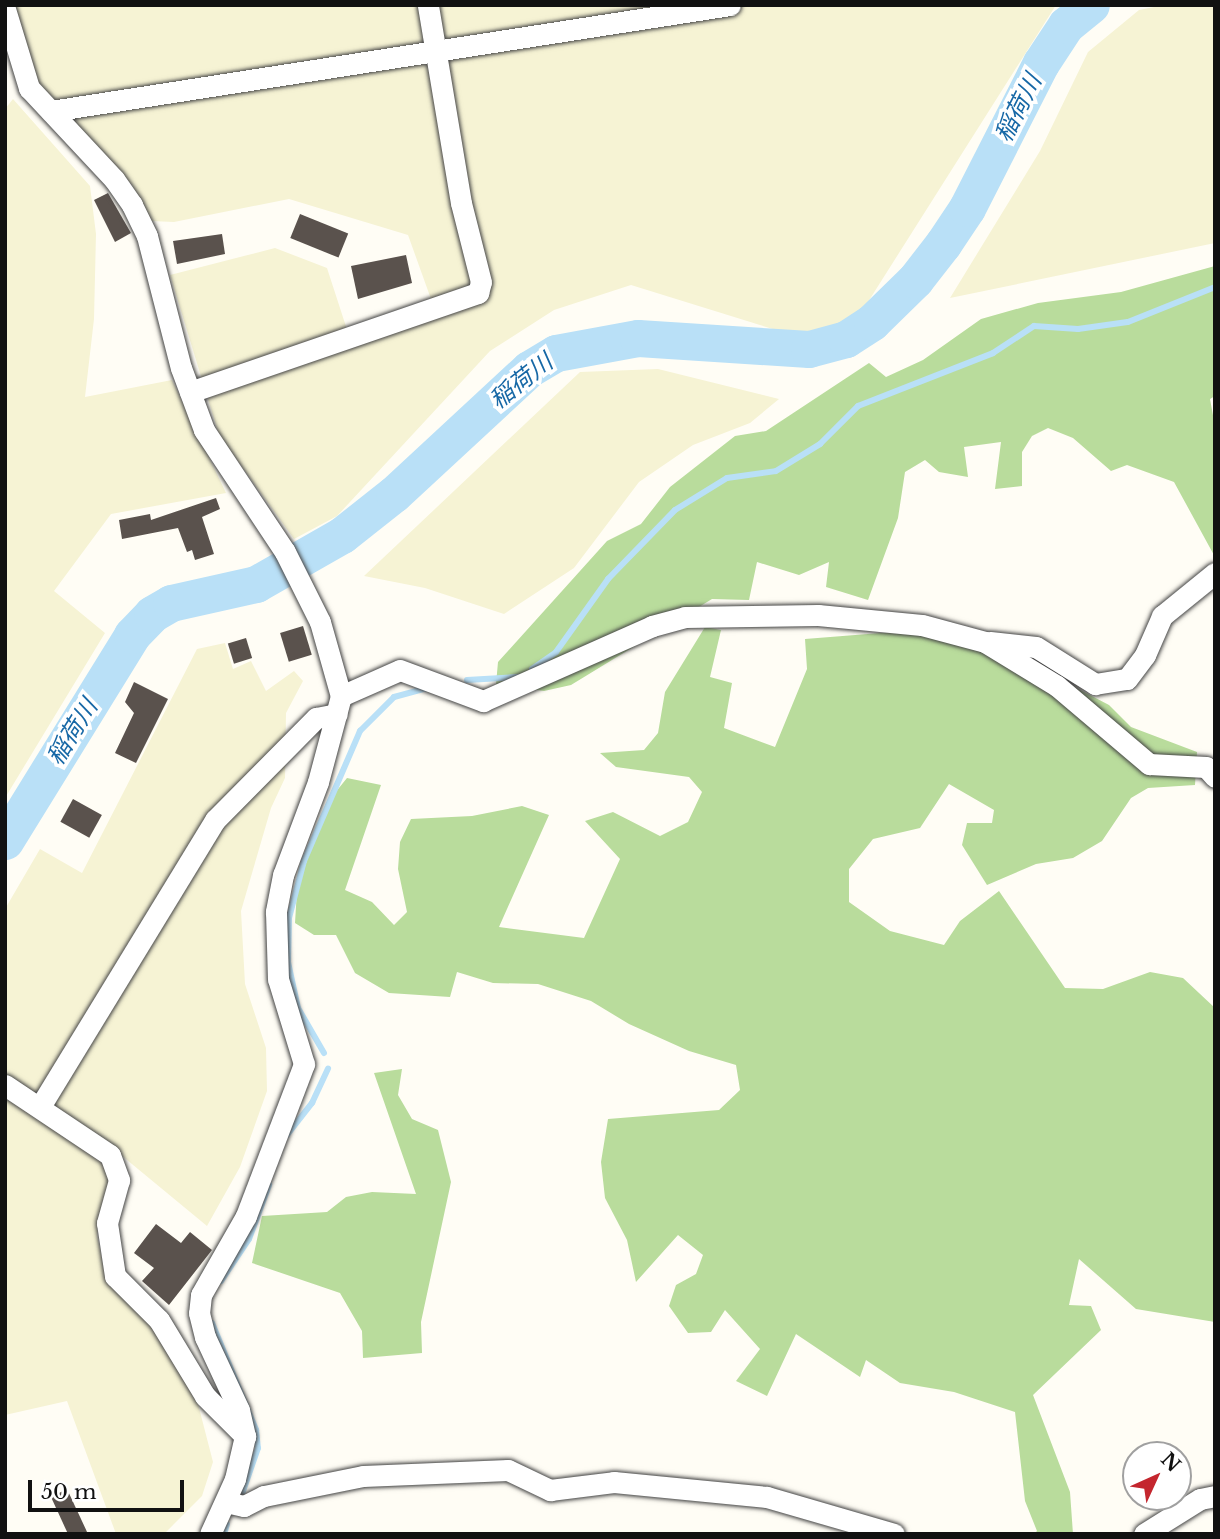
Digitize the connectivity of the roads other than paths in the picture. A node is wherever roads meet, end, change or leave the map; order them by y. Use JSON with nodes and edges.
{"nodes":[{"id":1,"x":428,"y":5,"type":"edge"},
{"id":2,"x":730,"y":5,"type":"edge"},
{"id":3,"x":5,"y":9,"type":"edge"},
{"id":4,"x":435,"y":48,"type":"junction"},
{"id":5,"x":51,"y":111,"type":"junction"},
{"id":6,"x":190,"y":392,"type":"junction"},
{"id":7,"x":1215,"y":573,"type":"edge"},
{"id":8,"x":981,"y":641,"type":"junction"},
{"id":9,"x":339,"y":705,"type":"junction"},
{"id":10,"x":1212,"y":766,"type":"edge"},
{"id":11,"x":5,"y":1085,"type":"edge"},
{"id":12,"x":41,"y":1105,"type":"junction"},
{"id":13,"x":245,"y":1436,"type":"junction"},
{"id":14,"x":1215,"y":1496,"type":"edge"},
{"id":15,"x":226,"y":1502,"type":"junction"},
{"id":16,"x":862,"y":1529,"type":"edge"},
{"id":17,"x":211,"y":1534,"type":"edge"},
{"id":18,"x":894,"y":1534,"type":"edge"},
{"id":19,"x":1144,"y":1534,"type":"edge"}],
"edges":[{"from":1,"to":4,"type":"street"},
{"from":2,"to":4,"type":"street"},
{"from":3,"to":5,"type":"street"},
{"from":4,"to":5,"type":"street"},
{"from":4,"to":6,"type":"street"},
{"from":5,"to":6,"type":"street"},
{"from":6,"to":9,"type":"street"},
{"from":7,"to":8,"type":"street"},
{"from":8,"to":9,"type":"street"},
{"from":8,"to":10,"type":"street"},
{"from":9,"to":12,"type":"street"},
{"from":9,"to":13,"type":"street"},
{"from":11,"to":12,"type":"street"},
{"from":12,"to":13,"type":"street"},
{"from":13,"to":15,"type":"street"},
{"from":14,"to":19,"type":"street"},
{"from":15,"to":16,"type":"street"},
{"from":15,"to":17,"type":"street"},
{"from":16,"to":18,"type":"street"}]}
